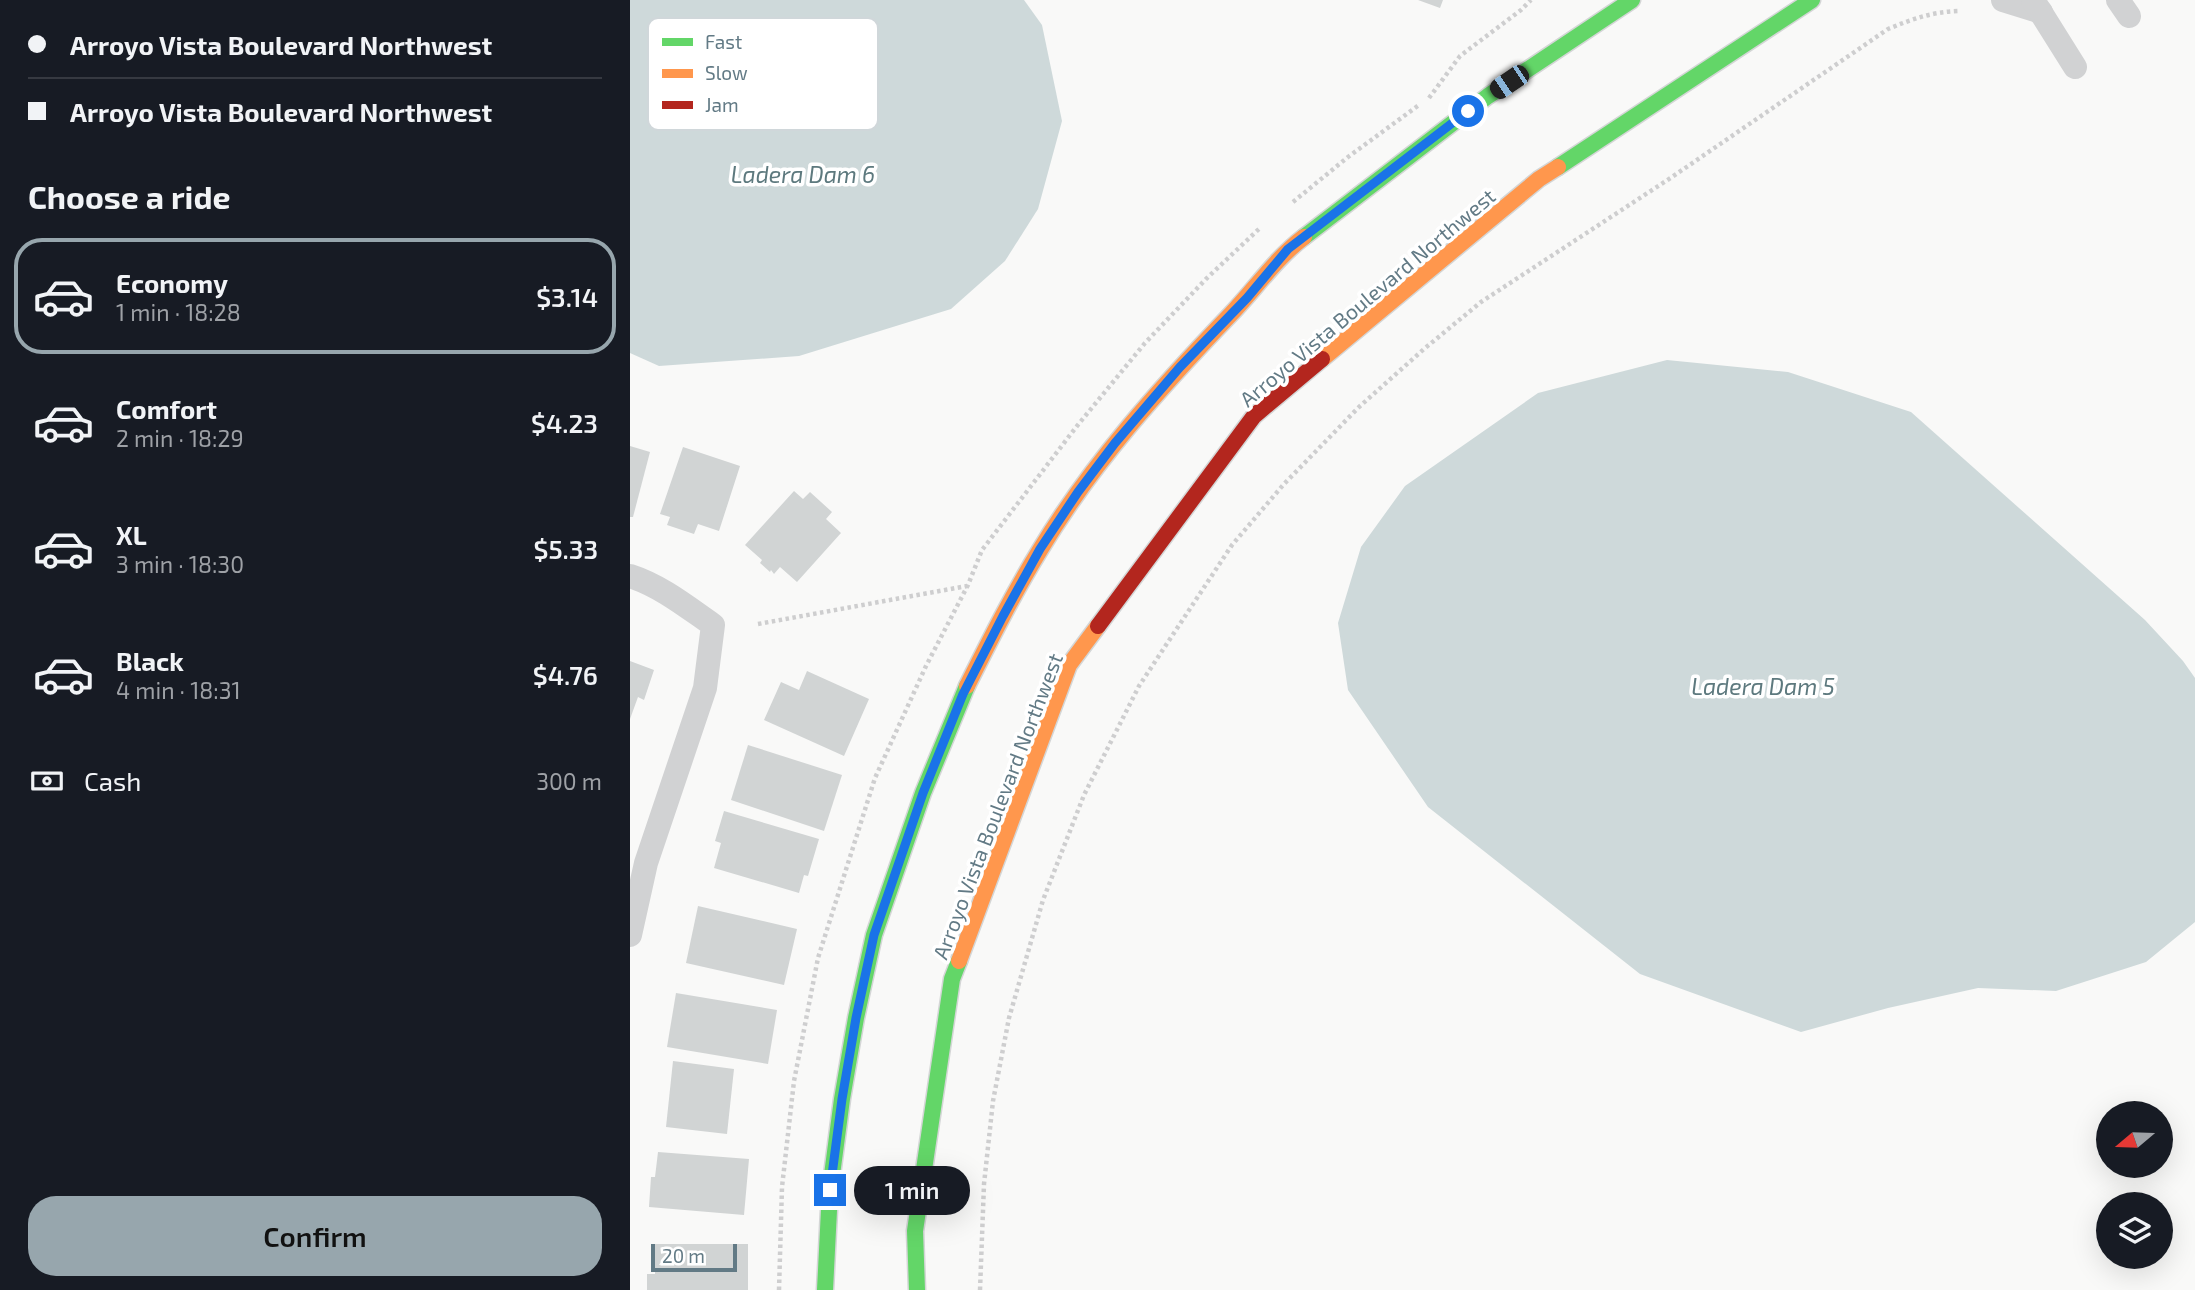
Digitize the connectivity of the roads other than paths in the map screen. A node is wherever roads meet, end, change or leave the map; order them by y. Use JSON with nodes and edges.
{"nodes":[{"id":1,"x":1632,"y":0,"type":"edge"},
{"id":2,"x":1812,"y":0,"type":"edge"},
{"id":3,"x":2003,"y":0,"type":"edge"},
{"id":4,"x":2037,"y":6,"type":"edge"},
{"id":5,"x":2075,"y":67,"type":"dead end"},
{"id":6,"x":630,"y":576,"type":"edge"},
{"id":7,"x":630,"y":935,"type":"edge"},
{"id":8,"x":825,"y":1290,"type":"edge"},
{"id":9,"x":917,"y":1290,"type":"edge"}],
"edges":[{"from":1,"to":8,"type":"main road"},
{"from":2,"to":9,"type":"main road","name":"Arroyo Vista Boulevard Northwest"},
{"from":3,"to":4,"type":"street"},
{"from":4,"to":5,"type":"street"},
{"from":6,"to":7,"type":"street"}]}
